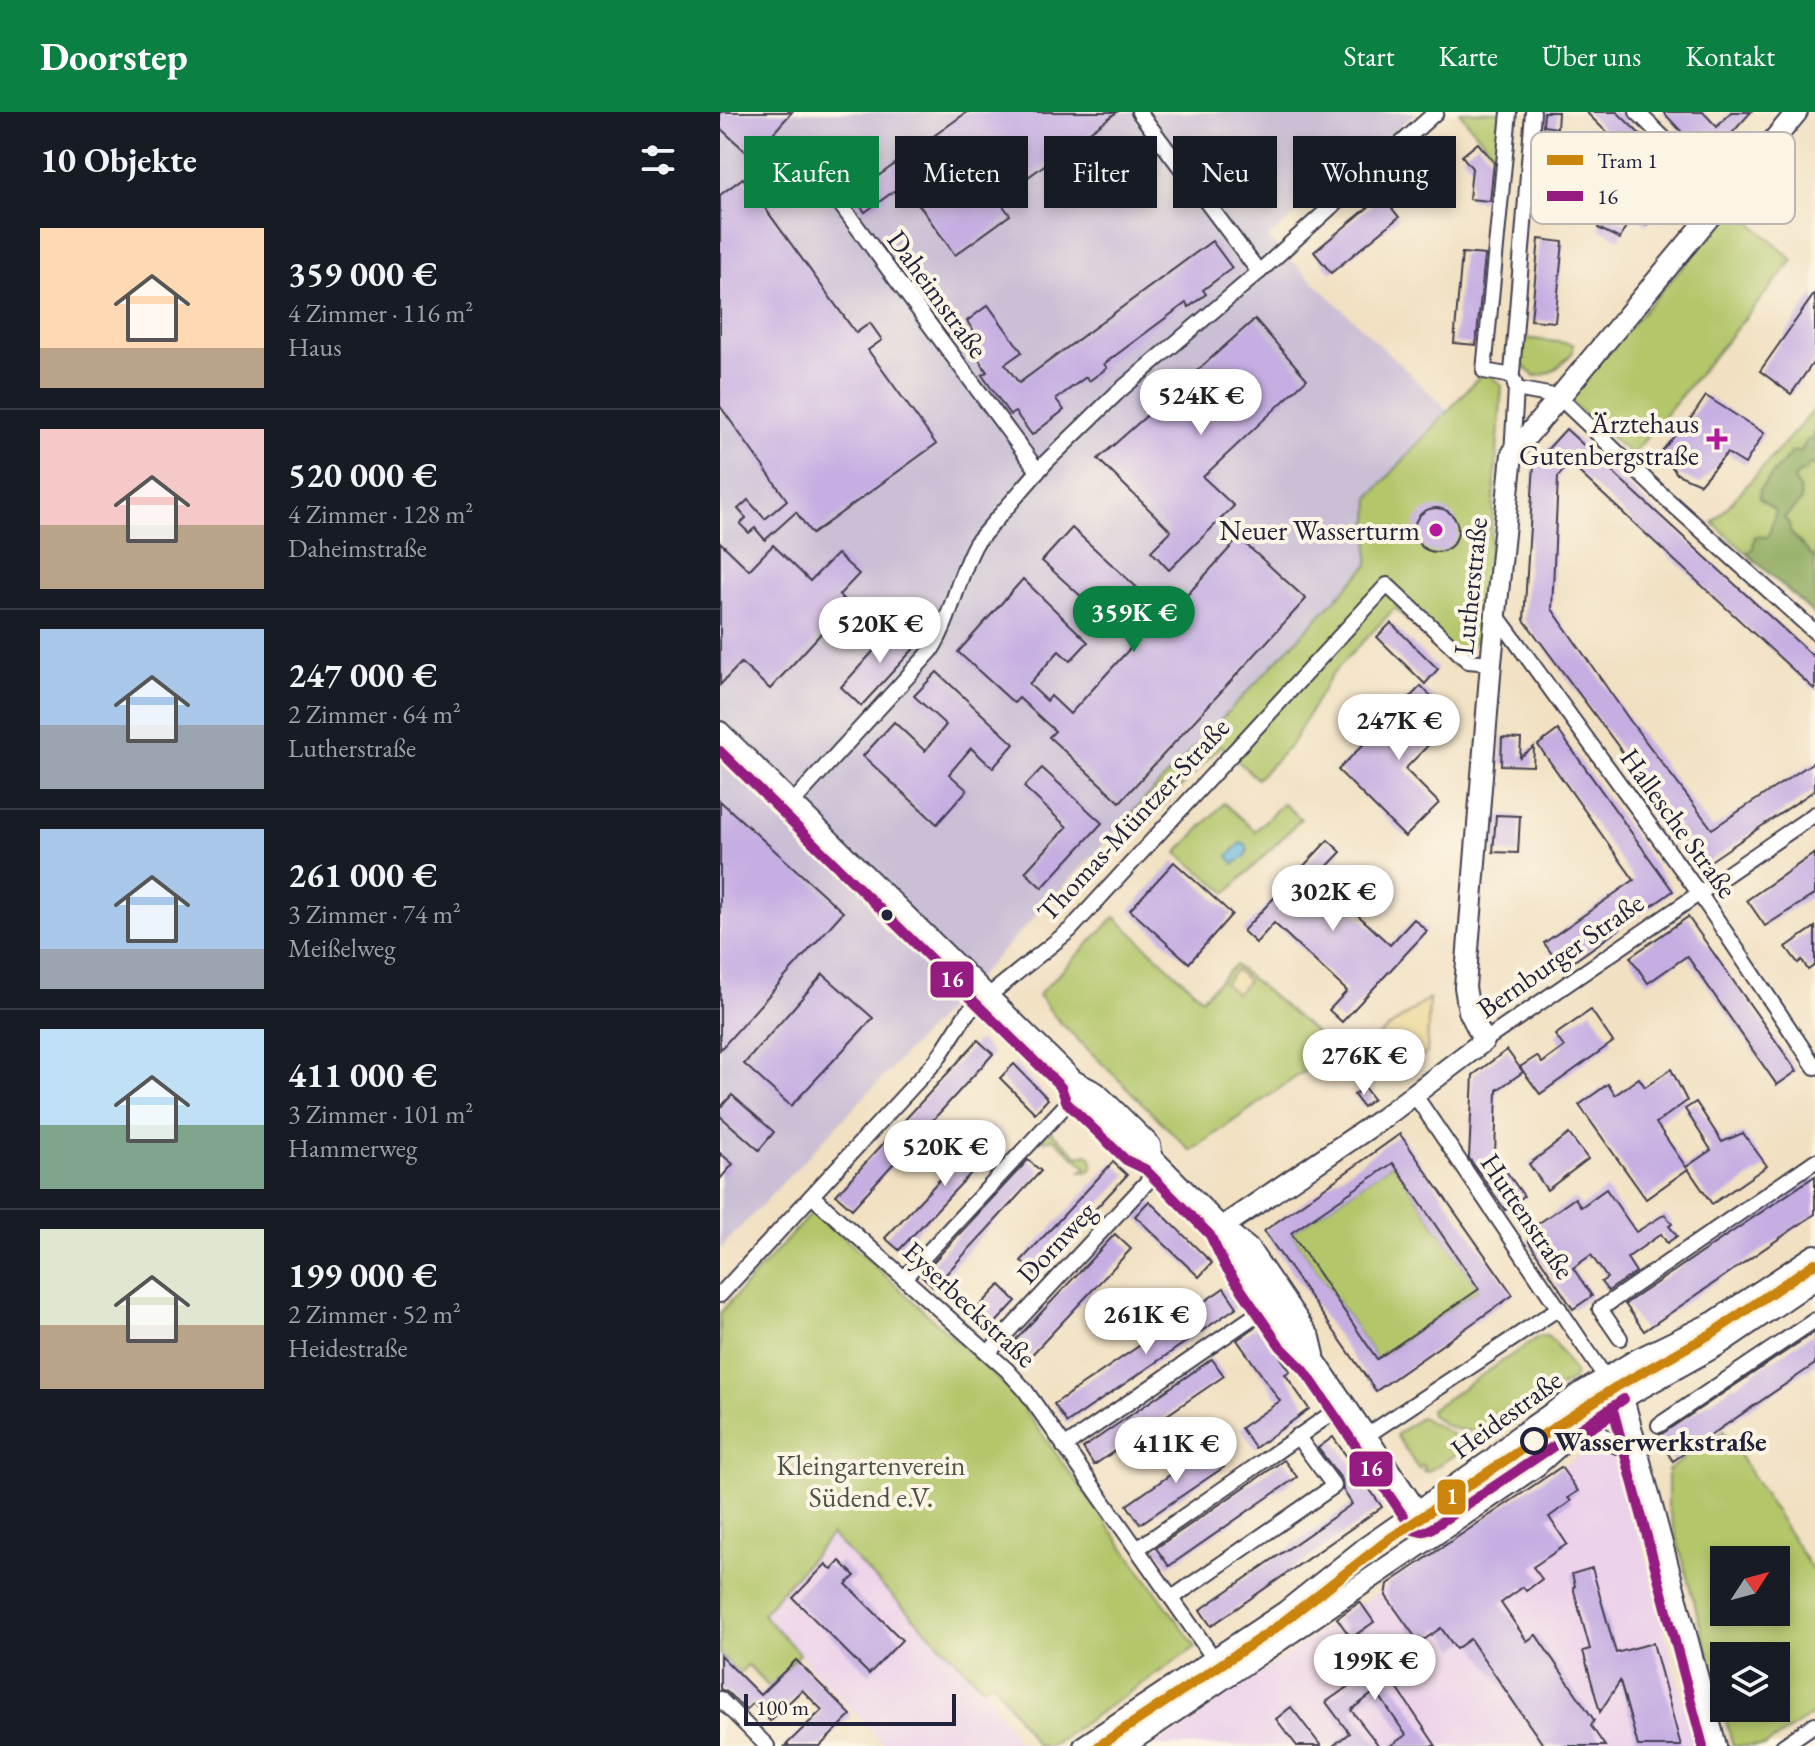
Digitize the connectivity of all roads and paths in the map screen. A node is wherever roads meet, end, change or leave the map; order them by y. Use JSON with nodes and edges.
{"nodes":[{"id":1,"x":1139,"y":112,"type":"edge"},
{"id":2,"x":1436,"y":112,"type":"edge"},
{"id":3,"x":1509,"y":112,"type":"edge"},
{"id":4,"x":1533,"y":112,"type":"edge"},
{"id":5,"x":1637,"y":112,"type":"edge"},
{"id":6,"x":1797,"y":112,"type":"edge"},
{"id":7,"x":1531,"y":132,"type":"edge"},
{"id":8,"x":1657,"y":132,"type":"edge"},
{"id":9,"x":1780,"y":132,"type":"edge"},
{"id":10,"x":1531,"y":137,"type":"edge"},
{"id":11,"x":843,"y":208,"type":"edge"},
{"id":12,"x":1702,"y":224,"type":"edge"},
{"id":13,"x":1259,"y":272,"type":"junction"},
{"id":14,"x":1512,"y":373,"type":"junction"},
{"id":15,"x":1516,"y":389,"type":"junction"},
{"id":16,"x":1559,"y":397,"type":"junction"},
{"id":17,"x":1512,"y":454,"type":"junction"},
{"id":18,"x":1038,"y":471,"type":"junction"},
{"id":19,"x":1495,"y":613,"type":"junction"},
{"id":20,"x":1815,"y":632,"type":"edge"},
{"id":21,"x":1491,"y":663,"type":"junction"},
{"id":22,"x":720,"y":731,"type":"edge"},
{"id":23,"x":793,"y":802,"type":"junction"},
{"id":24,"x":1815,"y":814,"type":"edge"},
{"id":25,"x":1699,"y":893,"type":"junction"},
{"id":26,"x":988,"y":995,"type":"junction"},
{"id":27,"x":1484,"y":1041,"type":"junction"},
{"id":28,"x":1815,"y":1067,"type":"edge"},
{"id":29,"x":1076,"y":1087,"type":"junction"},
{"id":30,"x":1414,"y":1094,"type":"junction"},
{"id":31,"x":1815,"y":1161,"type":"edge"},
{"id":32,"x":1157,"y":1162,"type":"junction"},
{"id":33,"x":812,"y":1196,"type":"junction"},
{"id":34,"x":1222,"y":1227,"type":"junction"},
{"id":35,"x":1815,"y":1255,"type":"edge"},
{"id":36,"x":904,"y":1278,"type":"junction"},
{"id":37,"x":1815,"y":1279,"type":"edge"},
{"id":38,"x":720,"y":1295,"type":"edge"},
{"id":39,"x":1270,"y":1305,"type":"junction"},
{"id":40,"x":1559,"y":1308,"type":"junction"},
{"id":41,"x":1815,"y":1320,"type":"edge"},
{"id":42,"x":1620,"y":1338,"type":"dead end"},
{"id":43,"x":988,"y":1353,"type":"junction"},
{"id":44,"x":1315,"y":1361,"type":"junction"},
{"id":45,"x":1603,"y":1371,"type":"junction"},
{"id":46,"x":1623,"y":1398,"type":"junction"},
{"id":47,"x":1345,"y":1404,"type":"junction"},
{"id":48,"x":1659,"y":1425,"type":"dead end"},
{"id":49,"x":1573,"y":1433,"type":"junction"},
{"id":50,"x":1297,"y":1436,"type":"junction"},
{"id":51,"x":1366,"y":1436,"type":"junction"},
{"id":52,"x":1064,"y":1447,"type":"junction"},
{"id":53,"x":1638,"y":1453,"type":"junction"},
{"id":54,"x":1417,"y":1512,"type":"junction"},
{"id":55,"x":1434,"y":1536,"type":"junction"},
{"id":56,"x":1137,"y":1549,"type":"junction"},
{"id":57,"x":1172,"y":1598,"type":"junction"},
{"id":58,"x":1215,"y":1660,"type":"junction"},
{"id":59,"x":720,"y":1699,"type":"edge"},
{"id":60,"x":1815,"y":1724,"type":"edge"},
{"id":61,"x":767,"y":1746,"type":"edge"},
{"id":62,"x":1084,"y":1746,"type":"edge"},
{"id":63,"x":1124,"y":1746,"type":"edge"},
{"id":64,"x":1717,"y":1746,"type":"edge"},
{"id":65,"x":1783,"y":1746,"type":"edge"}],
"edges":[{"from":1,"to":13,"type":"street"},
{"from":2,"to":13,"type":"street"},
{"from":3,"to":14,"type":"street"},
{"from":4,"to":7,"type":"street","name":"Lutherstraße"},
{"from":5,"to":8,"type":"street"},
{"from":6,"to":9,"type":"main road"},
{"from":10,"to":14,"type":"street","name":"Lutherstraße"},
{"from":11,"to":18,"type":"street","name":"Daheimstraße"},
{"from":12,"to":16,"type":"main road"},
{"from":13,"to":18,"type":"street"},
{"from":14,"to":15,"type":"street","name":"Lutherstraße"},
{"from":15,"to":16,"type":"street"},
{"from":15,"to":17,"type":"street","name":"Lutherstraße"},
{"from":16,"to":17,"type":"main road"},
{"from":16,"to":20,"type":"street"},
{"from":17,"to":19,"type":"main road","name":"Lutherstraße"},
{"from":18,"to":23,"type":"street"},
{"from":19,"to":21,"type":"main road","name":"Lutherstraße"},
{"from":19,"to":25,"type":"street","name":"Hallesche Straße"},
{"from":21,"to":26,"type":"street","name":"Thomas-Müntzer-Straße"},
{"from":21,"to":27,"type":"main road","name":"Lutherstraße"},
{"from":22,"to":23,"type":"street"},
{"from":23,"to":26,"type":"street"},
{"from":24,"to":25,"type":"street","name":"Bernburger Straße"},
{"from":25,"to":27,"type":"street","name":"Bernburger Straße"},
{"from":25,"to":28,"type":"street","name":"Hallesche Straße"},
{"from":26,"to":29,"type":"street"},
{"from":26,"to":33,"type":"street","name":"Thomas-Müntzer-Straße"},
{"from":27,"to":30,"type":"main road","name":"Bernburger Straße"},
{"from":29,"to":32,"type":"street"},
{"from":29,"to":36,"type":"street"},
{"from":30,"to":34,"type":"main road","name":"Bernburger Straße"},
{"from":30,"to":40,"type":"street","name":"Huttenstraße"},
{"from":31,"to":42,"type":"street"},
{"from":32,"to":34,"type":"street"},
{"from":32,"to":43,"type":"street","name":"Dornweg"},
{"from":33,"to":36,"type":"street","name":"Eyserbeckstraße"},
{"from":33,"to":38,"type":"street","name":"Thomas-Müntzer-Straße"},
{"from":34,"to":39,"type":"main road"},
{"from":34,"to":44,"type":"main road"},
{"from":35,"to":45,"type":"main road","name":"Heidestraße"},
{"from":36,"to":43,"type":"street","name":"Eyserbeckstraße"},
{"from":37,"to":46,"type":"main road","name":"Heidestraße"},
{"from":39,"to":44,"type":"main road"},
{"from":39,"to":52,"type":"street"},
{"from":40,"to":45,"type":"street","name":"Huttenstraße"},
{"from":40,"to":51,"type":"street","name":"Heidestraße"},
{"from":41,"to":48,"type":"street"},
{"from":43,"to":52,"type":"street","name":"Eyserbeckstraße"},
{"from":44,"to":47,"type":"main road"},
{"from":45,"to":46,"type":"street"},
{"from":45,"to":54,"type":"main road","name":"Heidestraße"},
{"from":46,"to":49,"type":"main road","name":"Heidestraße"},
{"from":46,"to":53,"type":"street"},
{"from":47,"to":50,"type":"street"},
{"from":47,"to":51,"type":"main road"},
{"from":49,"to":53,"type":"street"},
{"from":49,"to":55,"type":"main road","name":"Heidestraße"},
{"from":50,"to":56,"type":"street"},
{"from":50,"to":57,"type":"street"},
{"from":51,"to":54,"type":"main road"},
{"from":52,"to":56,"type":"street","name":"Eyserbeckstraße"},
{"from":53,"to":64,"type":"street"},
{"from":54,"to":55,"type":"main road"},
{"from":54,"to":58,"type":"main road","name":"Heidestraße"},
{"from":55,"to":63,"type":"main road","name":"Heidestraße"},
{"from":56,"to":57,"type":"street","name":"Eyserbeckstraße"},
{"from":57,"to":58,"type":"street","name":"Eyserbeckstraße"},
{"from":58,"to":62,"type":"main road","name":"Heidestraße"},
{"from":59,"to":61,"type":"street"},
{"from":60,"to":65,"type":"street"}]}
